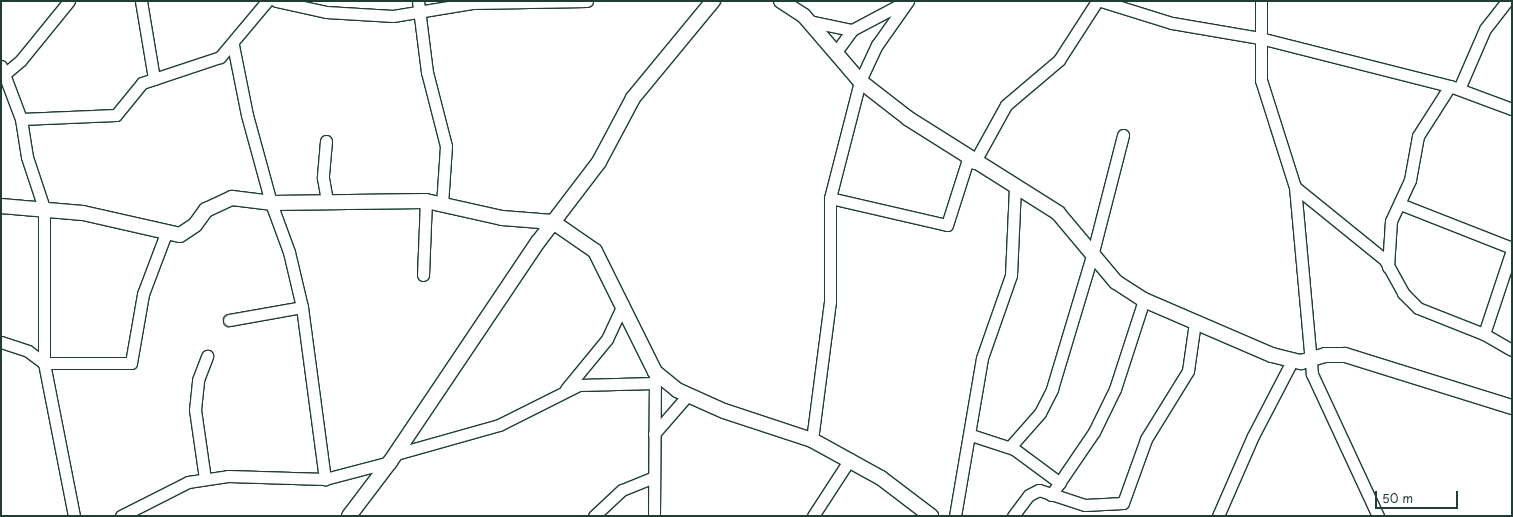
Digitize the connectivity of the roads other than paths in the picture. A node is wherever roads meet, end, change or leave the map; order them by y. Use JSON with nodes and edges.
{"nodes":[{"id":1,"x":69,"y":1,"type":"edge"},
{"id":2,"x":141,"y":1,"type":"edge"},
{"id":3,"x":267,"y":1,"type":"edge"},
{"id":4,"x":276,"y":1,"type":"edge"},
{"id":5,"x":418,"y":1,"type":"edge"},
{"id":6,"x":587,"y":1,"type":"edge"},
{"id":7,"x":713,"y":1,"type":"edge"},
{"id":8,"x":781,"y":1,"type":"edge"},
{"id":9,"x":908,"y":1,"type":"edge"},
{"id":10,"x":1097,"y":1,"type":"edge"},
{"id":11,"x":1101,"y":1,"type":"edge"},
{"id":12,"x":1261,"y":1,"type":"edge"},
{"id":13,"x":1507,"y":1,"type":"edge"},
{"id":14,"x":567,"y":2,"type":"edge"},
{"id":15,"x":420,"y":14,"type":"junction"},
{"id":16,"x":808,"y":21,"type":"junction"},
{"id":17,"x":852,"y":30,"type":"junction"},
{"id":18,"x":1260,"y":38,"type":"junction"},
{"id":19,"x":233,"y":46,"type":"junction"},
{"id":20,"x":836,"y":52,"type":"junction"},
{"id":21,"x":2,"y":73,"type":"edge"},
{"id":22,"x":154,"y":79,"type":"junction"},
{"id":23,"x":860,"y":81,"type":"junction"},
{"id":24,"x":1454,"y":88,"type":"junction"},
{"id":25,"x":1512,"y":109,"type":"edge"},
{"id":26,"x":21,"y":119,"type":"junction"},
{"id":27,"x":1123,"y":135,"type":"dead end"},
{"id":28,"x":326,"y":141,"type":"dead end"},
{"id":29,"x":971,"y":161,"type":"junction"},
{"id":30,"x":1015,"y":186,"type":"junction"},
{"id":31,"x":1295,"y":187,"type":"junction"},
{"id":32,"x":830,"y":198,"type":"junction"},
{"id":33,"x":327,"y":201,"type":"junction"},
{"id":34,"x":426,"y":201,"type":"junction"},
{"id":35,"x":271,"y":203,"type":"junction"},
{"id":36,"x":1400,"y":204,"type":"junction"},
{"id":37,"x":442,"y":205,"type":"junction"},
{"id":38,"x":1,"y":206,"type":"edge"},
{"id":39,"x":44,"y":208,"type":"junction"},
{"id":40,"x":553,"y":222,"type":"junction"},
{"id":41,"x":166,"y":233,"type":"junction"},
{"id":42,"x":1512,"y":249,"type":"edge"},
{"id":43,"x":1092,"y":256,"type":"junction"},
{"id":44,"x":1388,"y":267,"type":"junction"},
{"id":45,"x":424,"y":275,"type":"dead end"},
{"id":46,"x":1144,"y":300,"type":"junction"},
{"id":47,"x":623,"y":305,"type":"junction"},
{"id":48,"x":302,"y":307,"type":"junction"},
{"id":49,"x":229,"y":320,"type":"dead end"},
{"id":50,"x":1195,"y":322,"type":"junction"},
{"id":51,"x":1484,"y":334,"type":"junction"},
{"id":52,"x":1,"y":342,"type":"edge"},
{"id":53,"x":1512,"y":350,"type":"edge"},
{"id":54,"x":207,"y":356,"type":"dead end"},
{"id":55,"x":1309,"y":360,"type":"junction"},
{"id":56,"x":1292,"y":361,"type":"junction"},
{"id":57,"x":44,"y":363,"type":"junction"},
{"id":58,"x":655,"y":377,"type":"junction"},
{"id":59,"x":565,"y":391,"type":"junction"},
{"id":60,"x":687,"y":396,"type":"junction"},
{"id":61,"x":1512,"y":407,"type":"edge"},
{"id":62,"x":654,"y":434,"type":"junction"},
{"id":63,"x":971,"y":435,"type":"junction"},
{"id":64,"x":812,"y":440,"type":"junction"},
{"id":65,"x":1010,"y":447,"type":"junction"},
{"id":66,"x":393,"y":458,"type":"junction"},
{"id":67,"x":850,"y":459,"type":"junction"},
{"id":68,"x":652,"y":478,"type":"junction"},
{"id":69,"x":205,"y":479,"type":"junction"},
{"id":70,"x":325,"y":479,"type":"junction"},
{"id":71,"x":1060,"y":483,"type":"junction"},
{"id":72,"x":1051,"y":495,"type":"junction"},
{"id":73,"x":1084,"y":511,"type":"edge"},
{"id":74,"x":127,"y":515,"type":"edge"},
{"id":75,"x":929,"y":515,"type":"edge"},
{"id":76,"x":74,"y":516,"type":"edge"},
{"id":77,"x":349,"y":516,"type":"edge"},
{"id":78,"x":594,"y":516,"type":"edge"},
{"id":79,"x":654,"y":516,"type":"edge"},
{"id":80,"x":813,"y":516,"type":"edge"},
{"id":81,"x":955,"y":516,"type":"edge"},
{"id":82,"x":1013,"y":516,"type":"edge"},
{"id":83,"x":1218,"y":516,"type":"edge"},
{"id":84,"x":1378,"y":516,"type":"edge"}],
"edges":[{"from":1,"to":21,"type":"street"},
{"from":2,"to":22,"type":"street"},
{"from":3,"to":19,"type":"street"},
{"from":4,"to":15,"type":"street"},
{"from":5,"to":15,"type":"street"},
{"from":6,"to":14,"type":"street"},
{"from":7,"to":40,"type":"street"},
{"from":8,"to":16,"type":"street"},
{"from":9,"to":17,"type":"street"},
{"from":9,"to":23,"type":"street"},
{"from":10,"to":29,"type":"street"},
{"from":11,"to":18,"type":"street"},
{"from":12,"to":18,"type":"street"},
{"from":13,"to":24,"type":"street"},
{"from":14,"to":15,"type":"street"},
{"from":15,"to":37,"type":"street"},
{"from":16,"to":17,"type":"street"},
{"from":16,"to":20,"type":"street"},
{"from":17,"to":20,"type":"street"},
{"from":18,"to":24,"type":"street"},
{"from":18,"to":31,"type":"street"},
{"from":19,"to":22,"type":"street"},
{"from":19,"to":35,"type":"street"},
{"from":20,"to":23,"type":"street"},
{"from":21,"to":26,"type":"street"},
{"from":22,"to":26,"type":"street"},
{"from":23,"to":29,"type":"street"},
{"from":23,"to":32,"type":"street"},
{"from":24,"to":25,"type":"street"},
{"from":24,"to":36,"type":"street"},
{"from":26,"to":39,"type":"street"},
{"from":27,"to":43,"type":"street"},
{"from":28,"to":33,"type":"street"},
{"from":29,"to":30,"type":"street"},
{"from":29,"to":32,"type":"street"},
{"from":30,"to":43,"type":"street"},
{"from":30,"to":63,"type":"street"},
{"from":31,"to":44,"type":"street"},
{"from":31,"to":55,"type":"street"},
{"from":32,"to":64,"type":"street"},
{"from":33,"to":34,"type":"street"},
{"from":33,"to":35,"type":"street"},
{"from":34,"to":37,"type":"street"},
{"from":34,"to":45,"type":"street"},
{"from":35,"to":41,"type":"street"},
{"from":35,"to":48,"type":"street"},
{"from":36,"to":42,"type":"street"},
{"from":36,"to":44,"type":"street"},
{"from":37,"to":40,"type":"street"},
{"from":38,"to":39,"type":"street"},
{"from":39,"to":41,"type":"street"},
{"from":39,"to":57,"type":"street"},
{"from":40,"to":47,"type":"street"},
{"from":40,"to":66,"type":"street"},
{"from":41,"to":57,"type":"street"},
{"from":42,"to":51,"type":"street"},
{"from":43,"to":46,"type":"street"},
{"from":43,"to":65,"type":"street"},
{"from":44,"to":51,"type":"street"},
{"from":46,"to":50,"type":"street"},
{"from":46,"to":71,"type":"street"},
{"from":47,"to":58,"type":"street"},
{"from":47,"to":59,"type":"street"},
{"from":48,"to":49,"type":"street"},
{"from":48,"to":70,"type":"street"},
{"from":50,"to":56,"type":"street"},
{"from":50,"to":73,"type":"street"},
{"from":51,"to":53,"type":"street"},
{"from":52,"to":57,"type":"street"},
{"from":54,"to":69,"type":"street"},
{"from":55,"to":56,"type":"street"},
{"from":55,"to":61,"type":"street"},
{"from":55,"to":84,"type":"street"},
{"from":56,"to":83,"type":"street"},
{"from":57,"to":76,"type":"street"},
{"from":58,"to":59,"type":"street"},
{"from":58,"to":60,"type":"street"},
{"from":58,"to":62,"type":"street"},
{"from":59,"to":66,"type":"street"},
{"from":60,"to":62,"type":"street"},
{"from":60,"to":64,"type":"street"},
{"from":62,"to":68,"type":"street"},
{"from":63,"to":65,"type":"street"},
{"from":63,"to":81,"type":"street"},
{"from":64,"to":67,"type":"street"},
{"from":65,"to":71,"type":"street"},
{"from":66,"to":70,"type":"street"},
{"from":66,"to":77,"type":"street"},
{"from":67,"to":75,"type":"street"},
{"from":67,"to":80,"type":"street"},
{"from":68,"to":78,"type":"street"},
{"from":68,"to":79,"type":"street"},
{"from":69,"to":70,"type":"street"},
{"from":69,"to":74,"type":"street"},
{"from":71,"to":72,"type":"street"},
{"from":72,"to":73,"type":"street"},
{"from":72,"to":82,"type":"street"}]}
